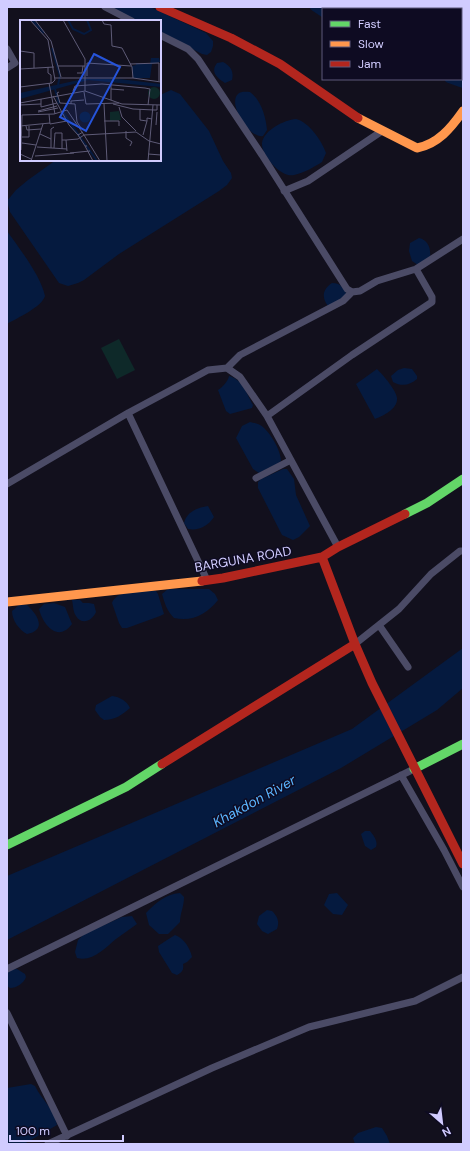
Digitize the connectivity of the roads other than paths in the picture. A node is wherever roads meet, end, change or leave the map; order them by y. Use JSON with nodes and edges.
{"nodes":[{"id":1,"x":105,"y":7,"type":"edge"},
{"id":2,"x":160,"y":7,"type":"edge"},
{"id":3,"x":130,"y":20,"type":"edge"},
{"id":4,"x":161,"y":36,"type":"edge"},
{"id":5,"x":7,"y":49,"type":"edge"},
{"id":6,"x":7,"y":68,"type":"edge"},
{"id":7,"x":463,"y":111,"type":"edge"},
{"id":8,"x":382,"y":131,"type":"junction"},
{"id":9,"x":284,"y":191,"type":"junction"},
{"id":10,"x":463,"y":239,"type":"edge"},
{"id":11,"x":416,"y":269,"type":"junction"},
{"id":12,"x":352,"y":292,"type":"junction"},
{"id":13,"x":228,"y":368,"type":"junction"},
{"id":14,"x":128,"y":414,"type":"junction"},
{"id":15,"x":267,"y":416,"type":"junction"},
{"id":16,"x":290,"y":460,"type":"junction"},
{"id":17,"x":256,"y":478,"type":"dead end"},
{"id":18,"x":463,"y":478,"type":"edge"},
{"id":19,"x":7,"y":484,"type":"edge"},
{"id":20,"x":338,"y":547,"type":"junction"},
{"id":21,"x":463,"y":551,"type":"edge"},
{"id":22,"x":322,"y":557,"type":"junction"},
{"id":23,"x":207,"y":580,"type":"junction"},
{"id":24,"x":7,"y":602,"type":"edge"},
{"id":25,"x":379,"y":625,"type":"junction"},
{"id":26,"x":355,"y":644,"type":"junction"},
{"id":27,"x":408,"y":667,"type":"dead end"},
{"id":28,"x":463,"y":744,"type":"edge"},
{"id":29,"x":414,"y":769,"type":"junction"},
{"id":30,"x":401,"y":775,"type":"junction"},
{"id":31,"x":7,"y":845,"type":"edge"},
{"id":32,"x":463,"y":864,"type":"edge"},
{"id":33,"x":463,"y":887,"type":"edge"},
{"id":34,"x":7,"y":969,"type":"edge"},
{"id":35,"x":463,"y":977,"type":"edge"},
{"id":36,"x":7,"y":1013,"type":"edge"},
{"id":37,"x":67,"y":1136,"type":"junction"},
{"id":38,"x":48,"y":1144,"type":"edge"}],
"edges":[{"from":1,"to":3,"type":"street"},
{"from":2,"to":8,"type":"main road"},
{"from":4,"to":9,"type":"street"},
{"from":5,"to":6,"type":"street"},
{"from":7,"to":8,"type":"main road"},
{"from":8,"to":9,"type":"street"},
{"from":9,"to":12,"type":"street"},
{"from":10,"to":11,"type":"street"},
{"from":11,"to":12,"type":"street"},
{"from":11,"to":15,"type":"street"},
{"from":12,"to":13,"type":"street"},
{"from":13,"to":14,"type":"street"},
{"from":13,"to":15,"type":"street"},
{"from":14,"to":19,"type":"street"},
{"from":14,"to":23,"type":"street"},
{"from":15,"to":16,"type":"street"},
{"from":16,"to":17,"type":"street"},
{"from":16,"to":20,"type":"street"},
{"from":18,"to":20,"type":"main road","name":"BARGUNA ROAD"},
{"from":20,"to":22,"type":"main road","name":"BARGUNA ROAD"},
{"from":21,"to":25,"type":"street"},
{"from":22,"to":23,"type":"main road","name":"BARGUNA ROAD"},
{"from":22,"to":26,"type":"main road"},
{"from":23,"to":24,"type":"main road","name":"BARGUNA ROAD"},
{"from":25,"to":26,"type":"street"},
{"from":25,"to":27,"type":"street"},
{"from":26,"to":29,"type":"main road"},
{"from":26,"to":31,"type":"main road"},
{"from":28,"to":29,"type":"main road"},
{"from":29,"to":30,"type":"street"},
{"from":29,"to":32,"type":"main road"},
{"from":30,"to":33,"type":"street"},
{"from":30,"to":34,"type":"street"},
{"from":35,"to":37,"type":"street"},
{"from":36,"to":37,"type":"street"},
{"from":37,"to":38,"type":"street"}]}
